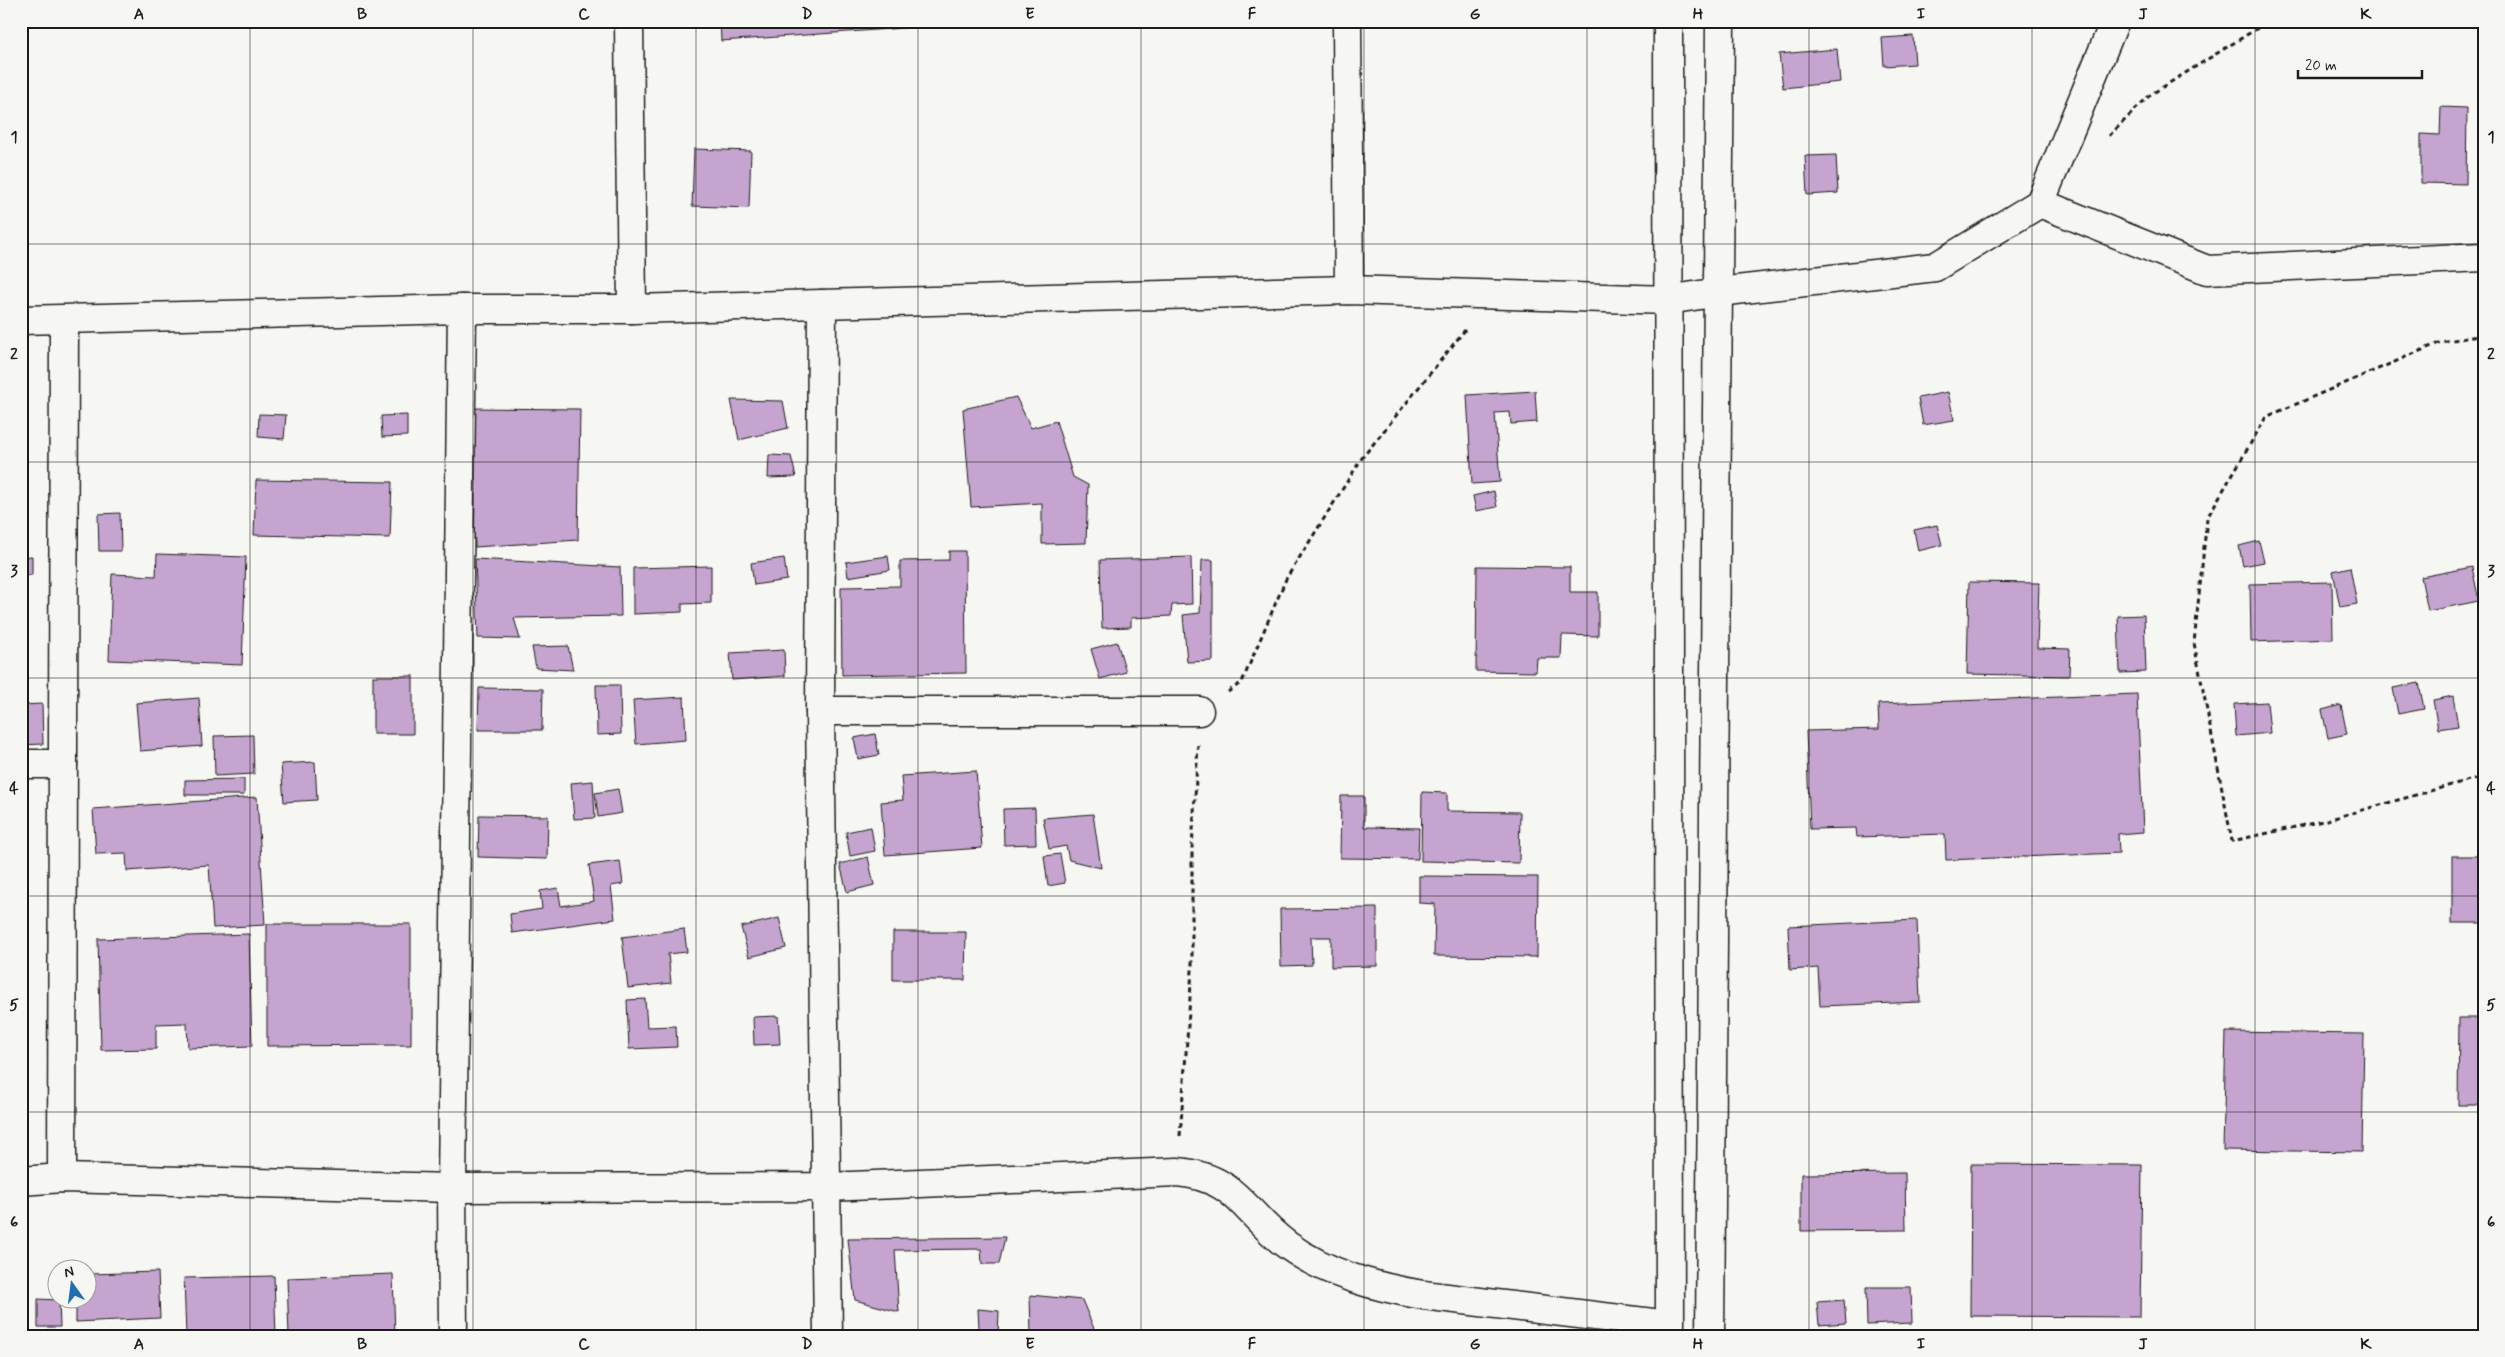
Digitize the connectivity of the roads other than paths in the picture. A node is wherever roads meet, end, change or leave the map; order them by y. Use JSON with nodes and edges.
{"nodes":[{"id":1,"x":629,"y":21,"type":"edge"},
{"id":2,"x":1347,"y":21,"type":"edge"},
{"id":3,"x":1668,"y":21,"type":"edge"},
{"id":4,"x":1720,"y":21,"type":"edge"},
{"id":5,"x":2115,"y":21,"type":"edge"},
{"id":6,"x":2040,"y":203,"type":"junction"},
{"id":7,"x":2484,"y":257,"type":"edge"},
{"id":8,"x":1349,"y":290,"type":"junction"},
{"id":9,"x":1719,"y":292,"type":"junction"},
{"id":10,"x":1668,"y":300,"type":"junction"},
{"id":11,"x":822,"y":304,"type":"junction"},
{"id":12,"x":462,"y":309,"type":"junction"},
{"id":13,"x":632,"y":309,"type":"junction"},
{"id":14,"x":21,"y":320,"type":"edge"},
{"id":15,"x":64,"y":320,"type":"junction"},
{"id":16,"x":820,"y":711,"type":"junction"},
{"id":17,"x":1199,"y":712,"type":"road end"},
{"id":18,"x":21,"y":764,"type":"edge"},
{"id":19,"x":63,"y":764,"type":"junction"},
{"id":20,"x":62,"y":1178,"type":"junction"},
{"id":21,"x":21,"y":1181,"type":"edge"},
{"id":22,"x":828,"y":1187,"type":"junction"},
{"id":23,"x":452,"y":1188,"type":"junction"},
{"id":24,"x":1670,"y":1330,"type":"edge"},
{"id":25,"x":453,"y":1336,"type":"edge"},
{"id":26,"x":828,"y":1336,"type":"edge"},
{"id":27,"x":1710,"y":1336,"type":"edge"}],
"edges":[{"from":1,"to":13,"type":"street"},
{"from":2,"to":8,"type":"street"},
{"from":3,"to":10,"type":"street"},
{"from":4,"to":9,"type":"street"},
{"from":5,"to":6,"type":"street"},
{"from":6,"to":7,"type":"street"},
{"from":6,"to":9,"type":"street"},
{"from":8,"to":10,"type":"street"},
{"from":8,"to":11,"type":"street"},
{"from":9,"to":10,"type":"street"},
{"from":9,"to":27,"type":"street"},
{"from":10,"to":24,"type":"street"},
{"from":11,"to":13,"type":"street"},
{"from":11,"to":16,"type":"street"},
{"from":12,"to":13,"type":"street"},
{"from":12,"to":15,"type":"street"},
{"from":12,"to":23,"type":"street"},
{"from":14,"to":15,"type":"street"},
{"from":15,"to":19,"type":"street"},
{"from":16,"to":17,"type":"street"},
{"from":16,"to":22,"type":"street"},
{"from":18,"to":19,"type":"street"},
{"from":19,"to":20,"type":"street"},
{"from":20,"to":21,"type":"street"},
{"from":20,"to":23,"type":"street"},
{"from":22,"to":23,"type":"street"},
{"from":22,"to":24,"type":"street"},
{"from":22,"to":26,"type":"street"},
{"from":23,"to":25,"type":"street"}]}
